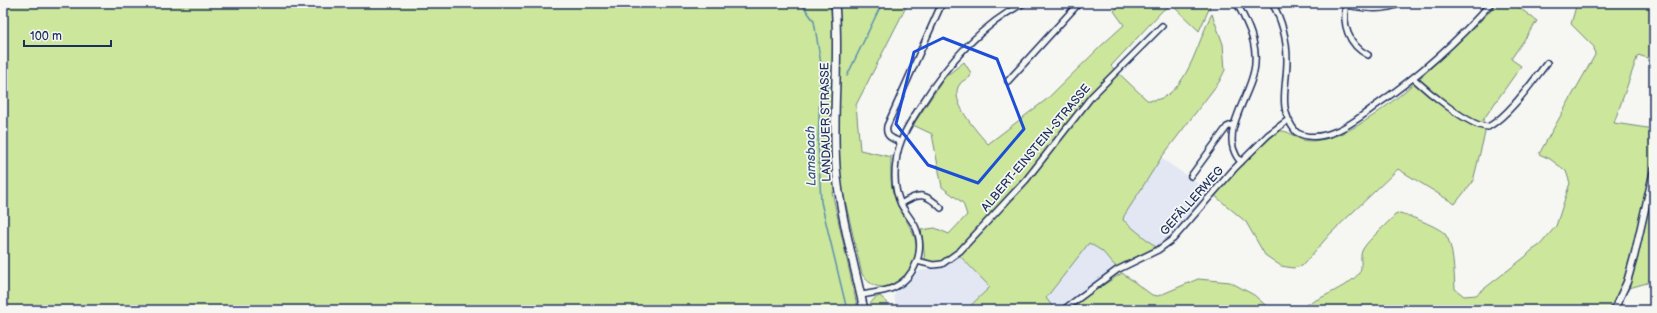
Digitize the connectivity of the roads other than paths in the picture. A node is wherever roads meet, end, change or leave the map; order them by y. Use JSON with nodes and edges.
{"nodes":[{"id":1,"x":835,"y":3,"type":"edge"},
{"id":2,"x":942,"y":3,"type":"edge"},
{"id":3,"x":1024,"y":3,"type":"edge"},
{"id":4,"x":1079,"y":3,"type":"edge"},
{"id":5,"x":1237,"y":3,"type":"edge"},
{"id":6,"x":1272,"y":3,"type":"edge"},
{"id":7,"x":1401,"y":3,"type":"edge"},
{"id":8,"x":1491,"y":3,"type":"edge"},
{"id":9,"x":1345,"y":4,"type":"edge"},
{"id":10,"x":1162,"y":26,"type":"dead end"},
{"id":11,"x":1368,"y":55,"type":"dead end"},
{"id":12,"x":1547,"y":63,"type":"dead end"},
{"id":13,"x":1413,"y":78,"type":"junction"},
{"id":14,"x":1008,"y":81,"type":"dead end"},
{"id":15,"x":1288,"y":120,"type":"junction"},
{"id":16,"x":1234,"y":124,"type":"junction"},
{"id":17,"x":900,"y":142,"type":"junction"},
{"id":18,"x":1241,"y":162,"type":"junction"},
{"id":19,"x":1654,"y":170,"type":"edge"},
{"id":20,"x":1190,"y":176,"type":"dead end"},
{"id":21,"x":901,"y":204,"type":"junction"},
{"id":22,"x":941,"y":208,"type":"dead end"},
{"id":23,"x":917,"y":261,"type":"junction"},
{"id":24,"x":860,"y":295,"type":"junction"},
{"id":25,"x":864,"y":310,"type":"edge"},
{"id":26,"x":1063,"y":310,"type":"edge"},
{"id":27,"x":1614,"y":310,"type":"edge"}],
"edges":[{"from":1,"to":24,"type":"main road","name":"LANDAUER STRASSE"},
{"from":2,"to":17,"type":"street"},
{"from":3,"to":17,"type":"street"},
{"from":4,"to":14,"type":"street"},
{"from":5,"to":16,"type":"street"},
{"from":6,"to":15,"type":"street"},
{"from":7,"to":9,"type":"street"},
{"from":8,"to":13,"type":"street"},
{"from":9,"to":11,"type":"street"},
{"from":10,"to":23,"type":"street","name":"ALBERT-EINSTEIN-STRASSE"},
{"from":12,"to":13,"type":"street"},
{"from":13,"to":15,"type":"street"},
{"from":15,"to":18,"type":"street","name":"GEFÄLLERWEG"},
{"from":16,"to":18,"type":"street"},
{"from":16,"to":20,"type":"street"},
{"from":17,"to":21,"type":"street"},
{"from":18,"to":26,"type":"street","name":"GEFÄLLERWEG"},
{"from":19,"to":27,"type":"street"},
{"from":21,"to":22,"type":"street"},
{"from":21,"to":23,"type":"street"},
{"from":23,"to":24,"type":"street"},
{"from":24,"to":25,"type":"main road","name":"LANDAUER STRASSE"}]}
